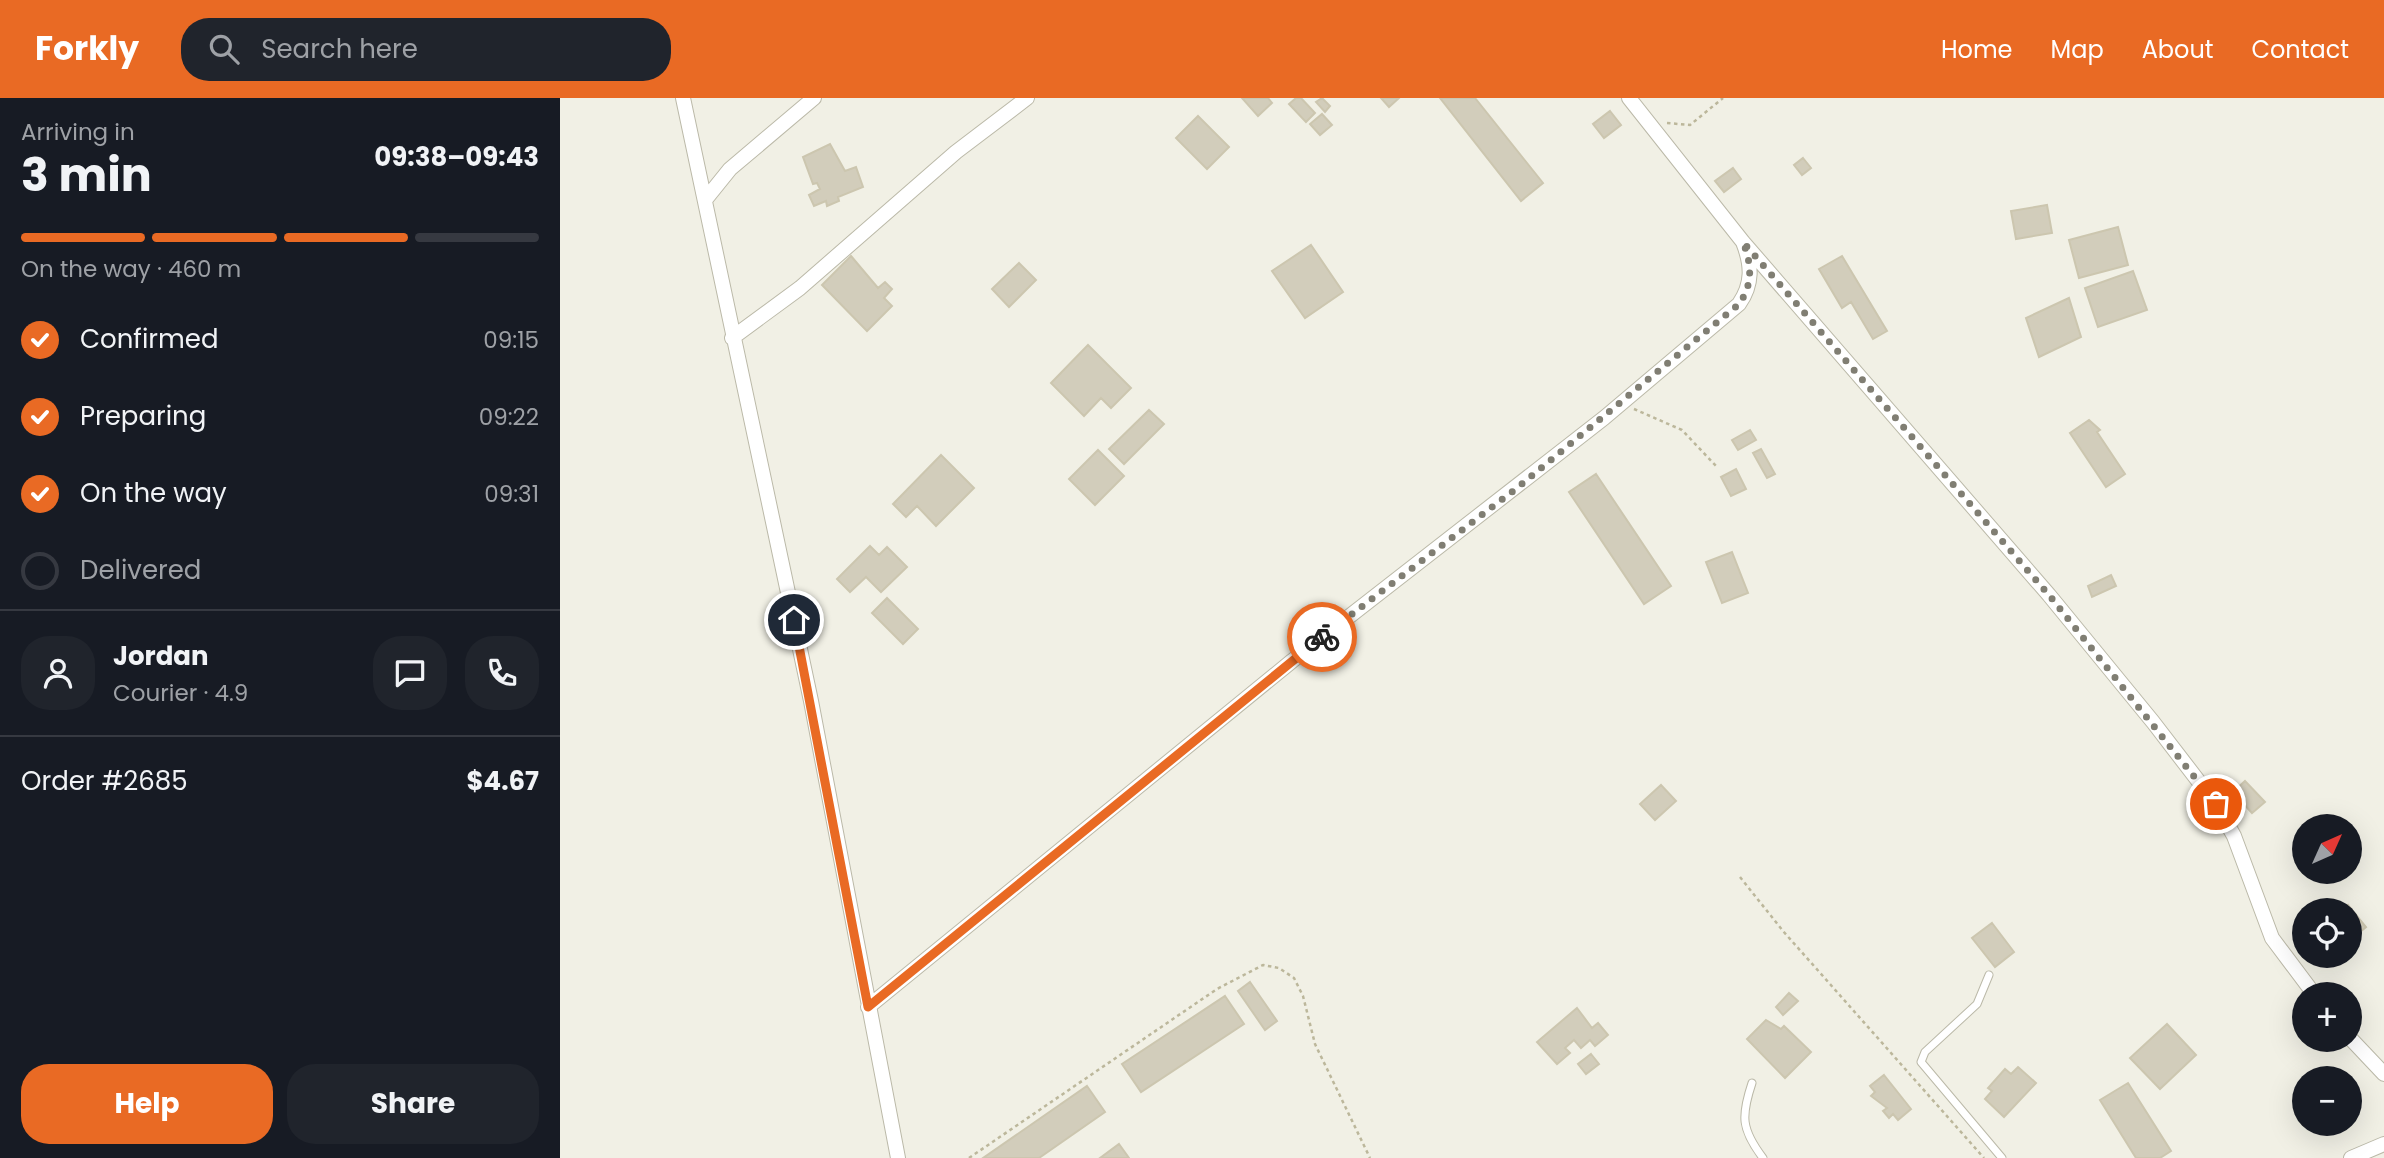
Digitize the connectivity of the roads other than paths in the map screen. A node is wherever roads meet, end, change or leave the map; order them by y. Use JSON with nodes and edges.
{"nodes":[{"id":1,"x":683,"y":98,"type":"edge"},
{"id":2,"x":814,"y":98,"type":"edge"},
{"id":3,"x":1027,"y":98,"type":"edge"},
{"id":4,"x":1629,"y":98,"type":"edge"},
{"id":5,"x":705,"y":200,"type":"junction"},
{"id":6,"x":1743,"y":242,"type":"junction"},
{"id":7,"x":732,"y":338,"type":"junction"},
{"id":8,"x":1989,"y":975,"type":"dead end"},
{"id":9,"x":2305,"y":982,"type":"edge"},
{"id":10,"x":868,"y":1007,"type":"junction"},
{"id":11,"x":2362,"y":1051,"type":"edge"},
{"id":12,"x":2384,"y":1074,"type":"edge"},
{"id":13,"x":1752,"y":1083,"type":"dead end"},
{"id":14,"x":2384,"y":1144,"type":"edge"},
{"id":15,"x":898,"y":1158,"type":"edge"},
{"id":16,"x":1763,"y":1158,"type":"edge"},
{"id":17,"x":2003,"y":1158,"type":"edge"},
{"id":18,"x":2351,"y":1158,"type":"edge"}],
"edges":[{"from":1,"to":5,"type":"street"},
{"from":2,"to":5,"type":"street"},
{"from":3,"to":7,"type":"street"},
{"from":4,"to":6,"type":"street"},
{"from":5,"to":7,"type":"street"},
{"from":6,"to":9,"type":"street"},
{"from":6,"to":10,"type":"street"},
{"from":7,"to":10,"type":"street"},
{"from":8,"to":17,"type":"lane"},
{"from":10,"to":15,"type":"street"},
{"from":11,"to":12,"type":"street"},
{"from":13,"to":16,"type":"lane"},
{"from":14,"to":18,"type":"street"}]}
